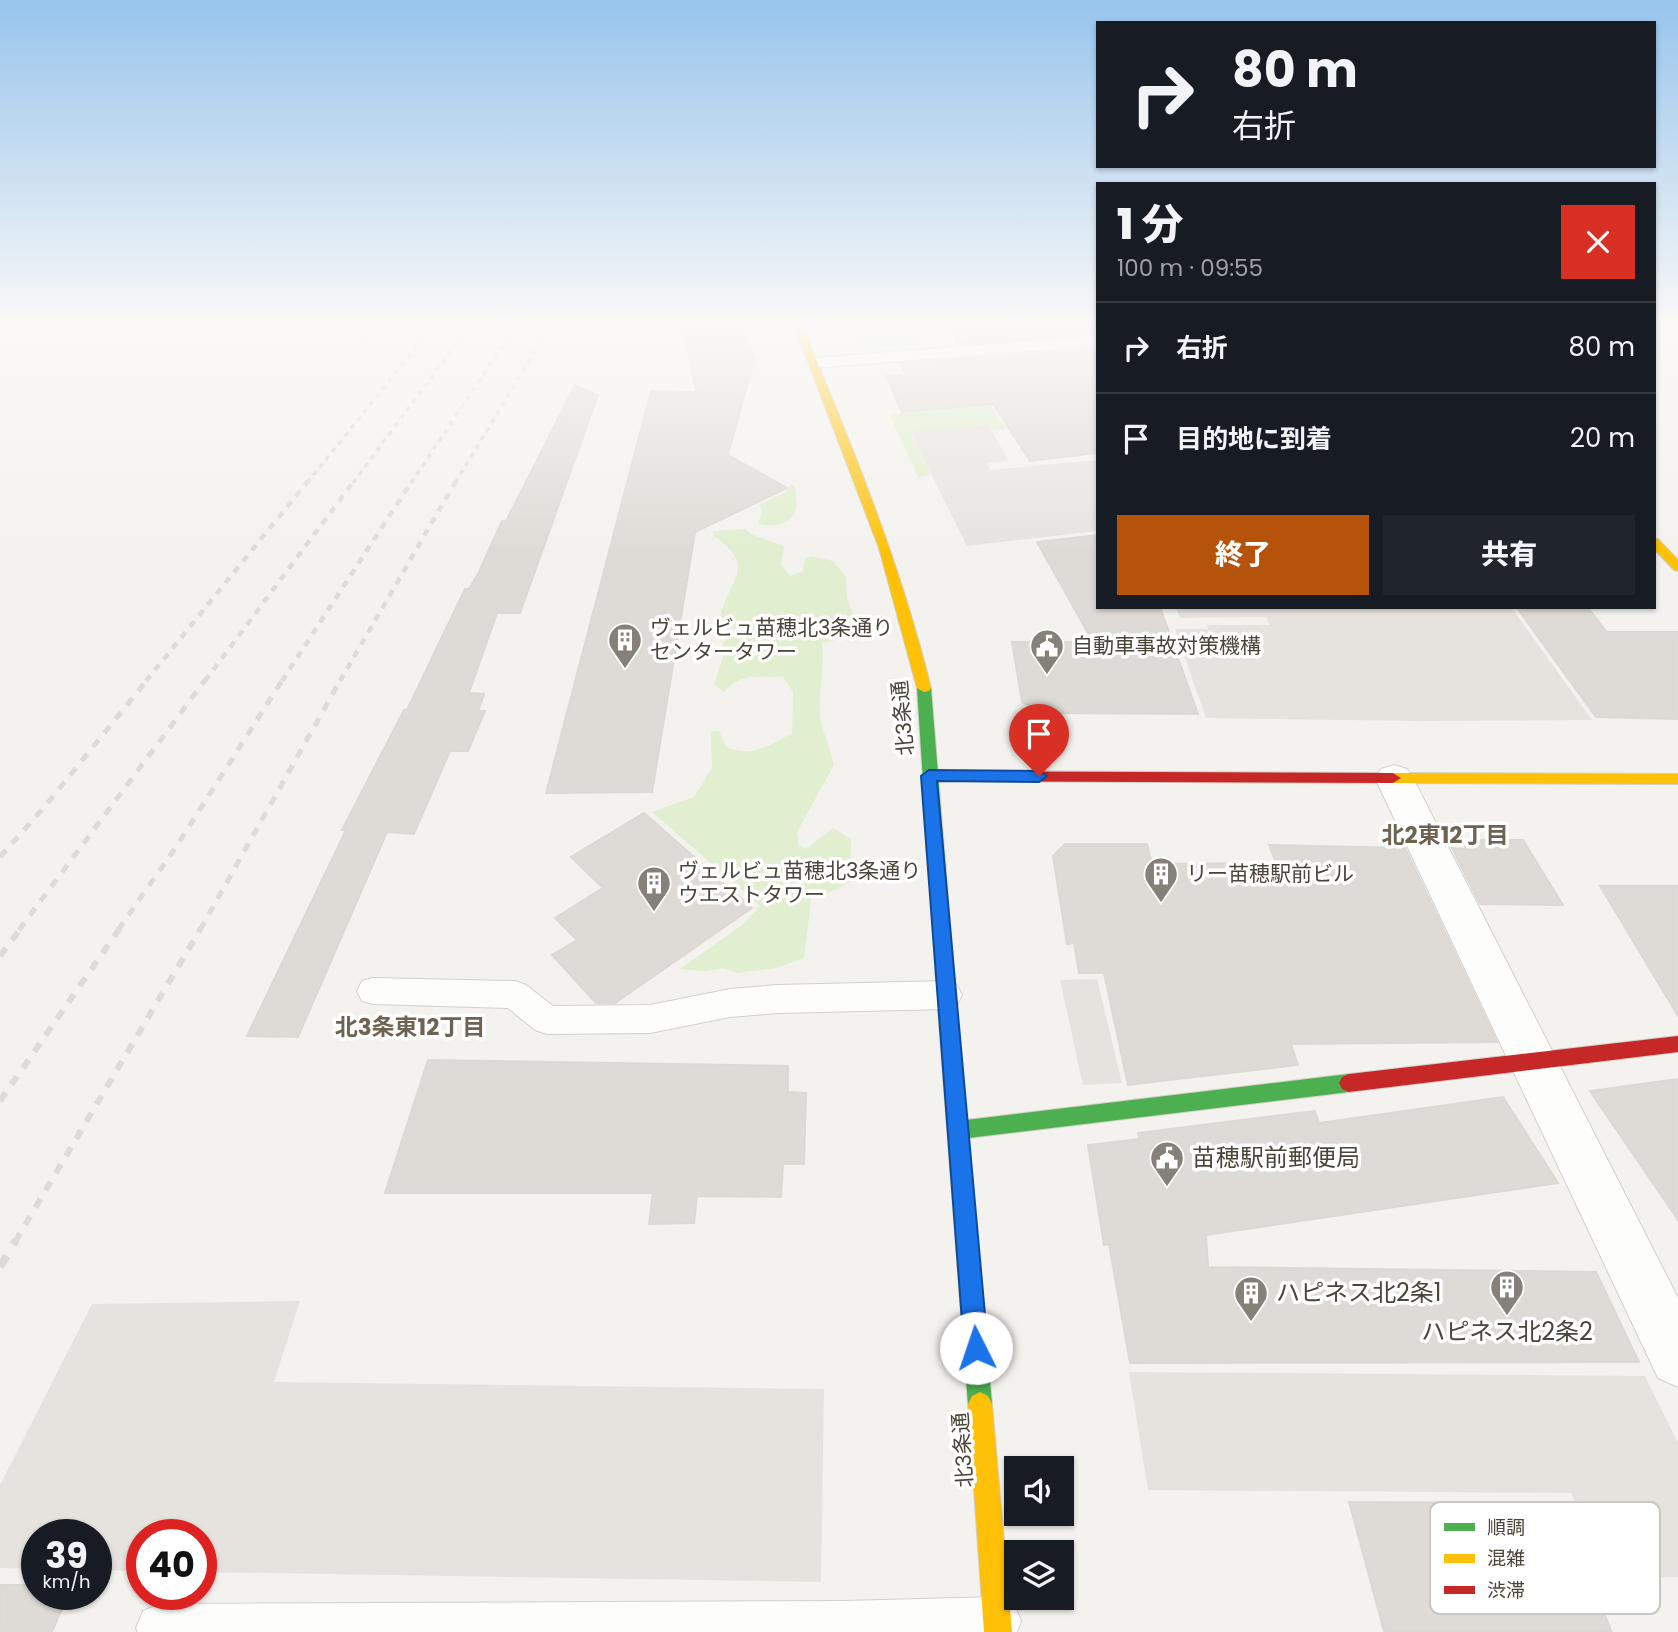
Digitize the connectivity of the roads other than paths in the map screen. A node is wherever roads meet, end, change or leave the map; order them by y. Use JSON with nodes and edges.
{"nodes":[{"id":1,"x":828,"y":399,"type":"edge"},
{"id":2,"x":1656,"y":544,"type":"edge"},
{"id":3,"x":1678,"y":567,"type":"edge"},
{"id":4,"x":929,"y":776,"type":"junction"},
{"id":5,"x":1394,"y":778,"type":"junction"},
{"id":6,"x":1678,"y":779,"type":"edge"},
{"id":7,"x":373,"y":991,"type":"dead end"},
{"id":8,"x":946,"y":995,"type":"junction"},
{"id":9,"x":1678,"y":1044,"type":"edge"},
{"id":10,"x":1532,"y":1060,"type":"junction"},
{"id":11,"x":959,"y":1130,"type":"junction"},
{"id":12,"x":1678,"y":1358,"type":"edge"},
{"id":13,"x":997,"y":1626,"type":"edge"},
{"id":14,"x":160,"y":1628,"type":"dead end"}],
"edges":[{"from":1,"to":4,"type":"street","name":"北3条通"},
{"from":2,"to":3,"type":"street"},
{"from":4,"to":5,"type":"street"},
{"from":4,"to":8,"type":"street","name":"北3条通"},
{"from":5,"to":6,"type":"street"},
{"from":5,"to":10,"type":"street"},
{"from":7,"to":8,"type":"lane"},
{"from":8,"to":11,"type":"street","name":"北3条通"},
{"from":9,"to":10,"type":"street"},
{"from":10,"to":11,"type":"street"},
{"from":10,"to":12,"type":"street"},
{"from":11,"to":13,"type":"street","name":"北3条通"},
{"from":13,"to":14,"type":"lane"}]}
